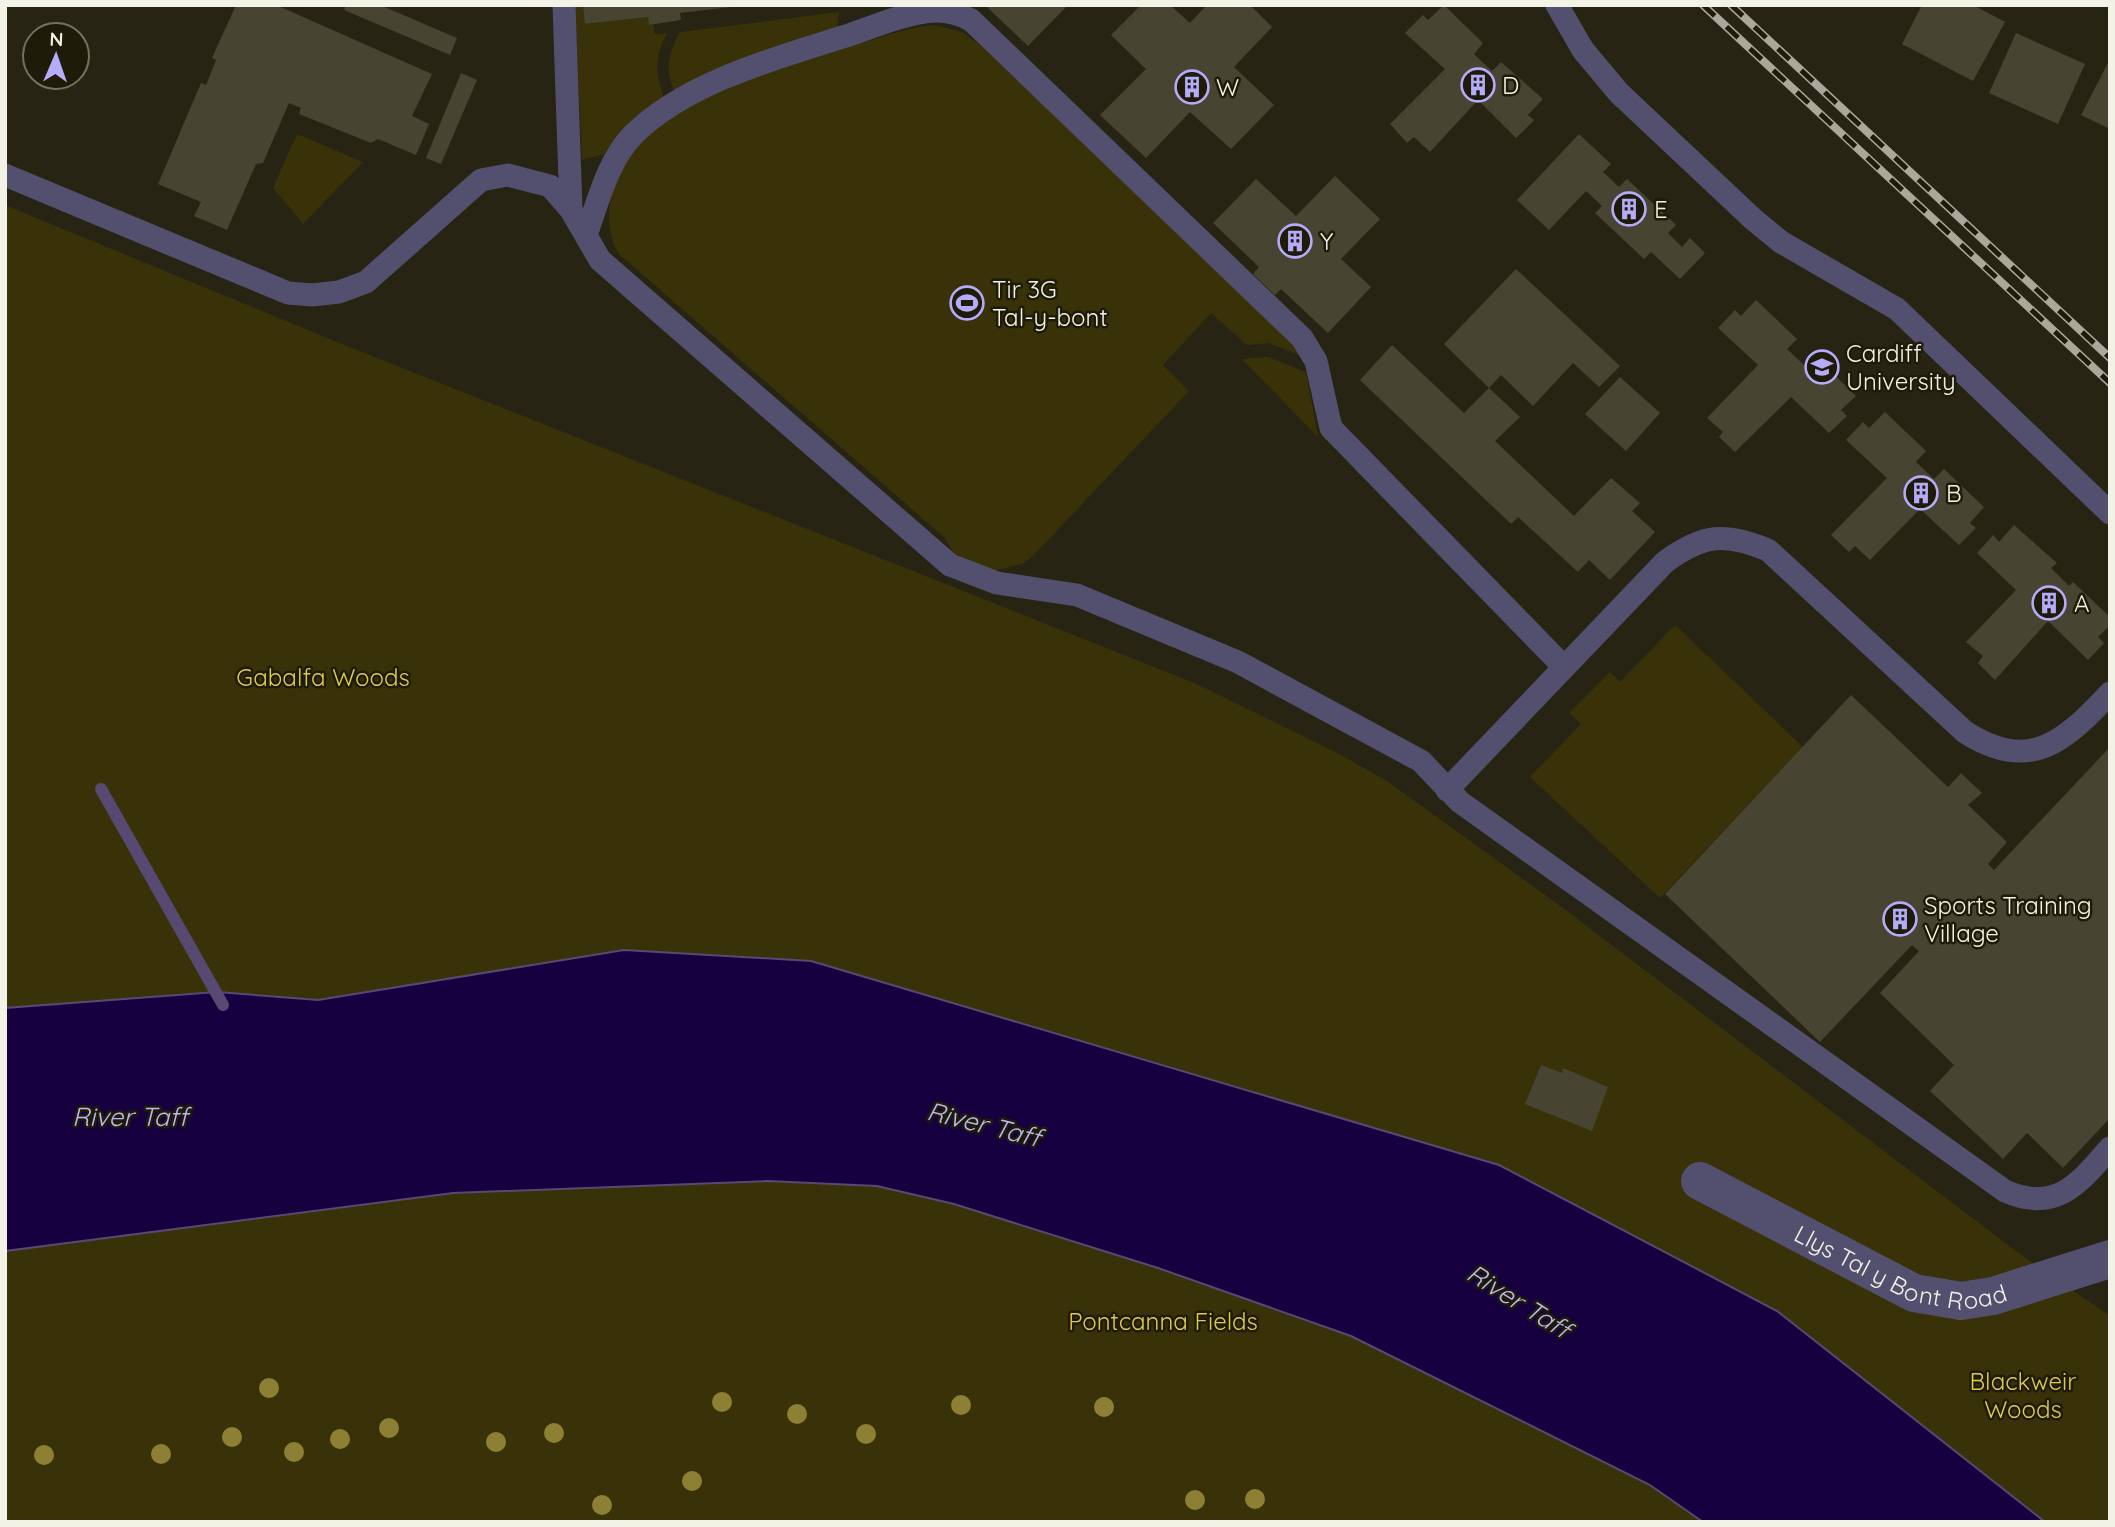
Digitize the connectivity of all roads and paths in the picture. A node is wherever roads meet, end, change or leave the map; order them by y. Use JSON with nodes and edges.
{"nodes":[{"id":1,"x":564,"y":5,"type":"edge"},
{"id":2,"x":1557,"y":5,"type":"edge"},
{"id":3,"x":5,"y":175,"type":"edge"},
{"id":4,"x":571,"y":210,"type":"junction"},
{"id":5,"x":586,"y":235,"type":"junction"},
{"id":6,"x":2110,"y":513,"type":"edge"},
{"id":7,"x":1564,"y":667,"type":"junction"},
{"id":8,"x":2110,"y":693,"type":"edge"},
{"id":9,"x":1447,"y":790,"type":"junction"},
{"id":10,"x":2110,"y":1148,"type":"edge"},
{"id":11,"x":1700,"y":1181,"type":"dead end"},
{"id":12,"x":2110,"y":1259,"type":"edge"}],
"edges":[{"from":1,"to":4,"type":"lane"},
{"from":2,"to":6,"type":"lane"},
{"from":3,"to":4,"type":"lane"},
{"from":4,"to":5,"type":"lane"},
{"from":5,"to":7,"type":"lane"},
{"from":5,"to":9,"type":"lane"},
{"from":7,"to":8,"type":"lane"},
{"from":7,"to":9,"type":"lane"},
{"from":9,"to":10,"type":"lane"},
{"from":11,"to":12,"type":"street","name":"Llys Tal y Bont Road"}]}
